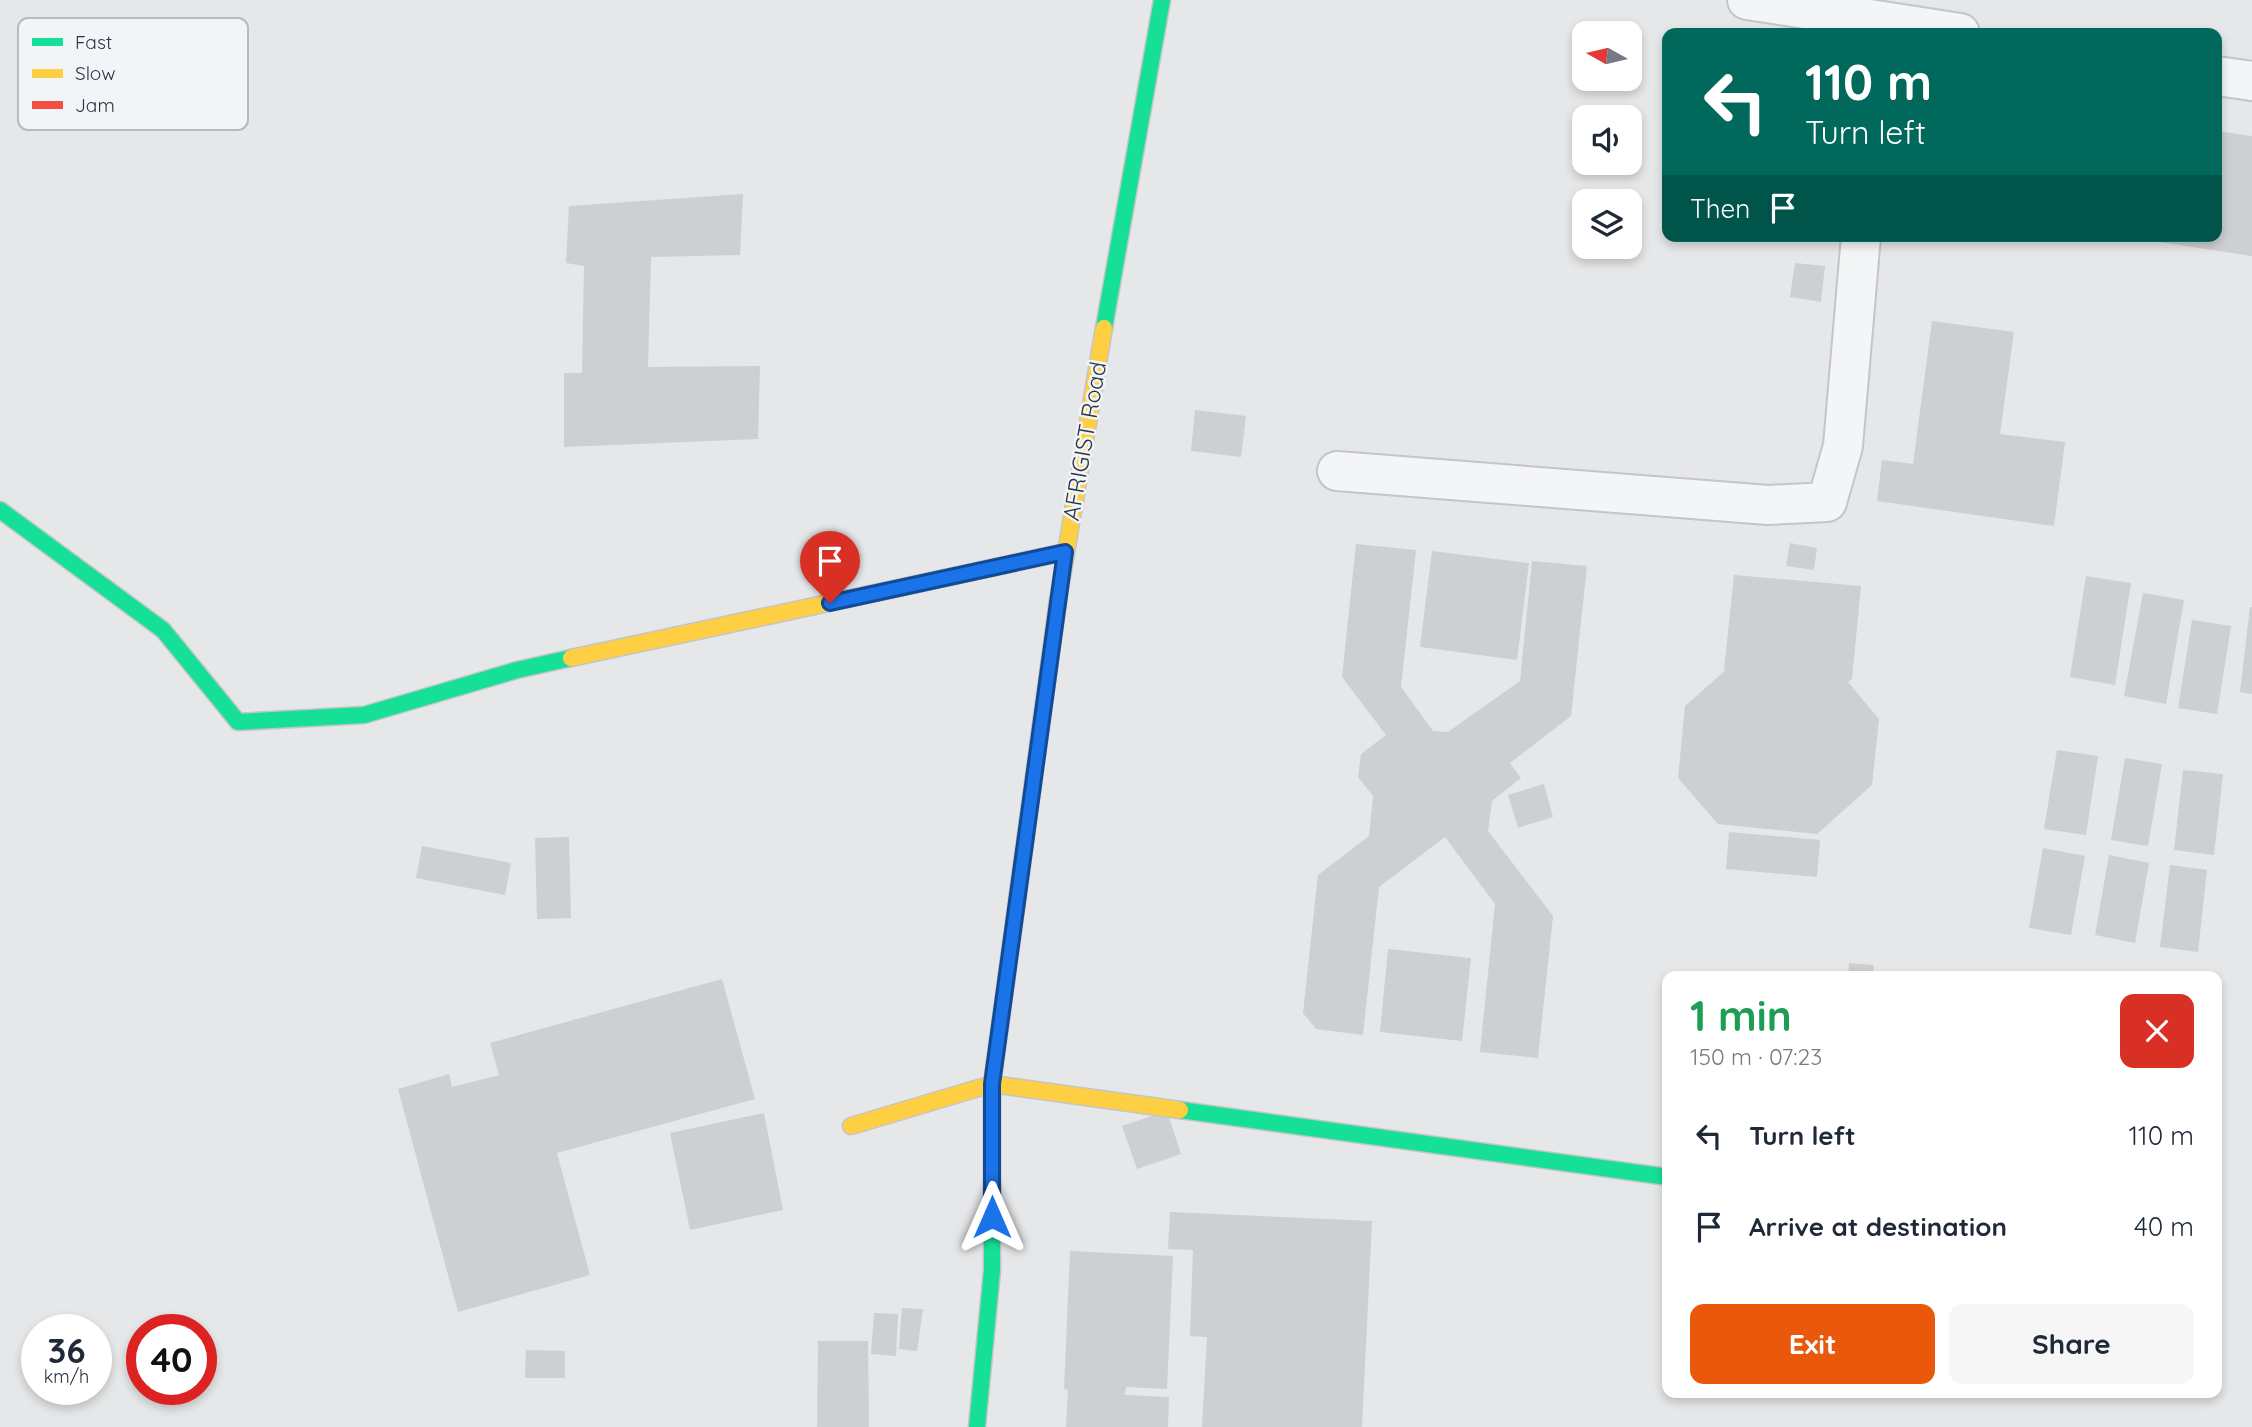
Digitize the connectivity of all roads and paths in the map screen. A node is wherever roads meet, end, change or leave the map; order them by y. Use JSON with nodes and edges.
{"nodes":[{"id":1,"x":1162,"y":0,"type":"edge"},
{"id":2,"x":1747,"y":0,"type":"edge"},
{"id":3,"x":1879,"y":27,"type":"edge"},
{"id":4,"x":2222,"y":77,"type":"edge"},
{"id":5,"x":2252,"y":81,"type":"edge"},
{"id":6,"x":1860,"y":242,"type":"edge"},
{"id":7,"x":1337,"y":471,"type":"dead end"},
{"id":8,"x":0,"y":510,"type":"edge"},
{"id":9,"x":1065,"y":552,"type":"junction"},
{"id":10,"x":992,"y":1084,"type":"junction"},
{"id":11,"x":851,"y":1126,"type":"dead end"},
{"id":12,"x":1662,"y":1176,"type":"edge"},
{"id":13,"x":977,"y":1427,"type":"edge"}],
"edges":[{"from":1,"to":9,"type":"street","name":"AFRIGIST Road"},
{"from":2,"to":3,"type":"street"},
{"from":4,"to":5,"type":"street"},
{"from":6,"to":7,"type":"street"},
{"from":8,"to":9,"type":"street"},
{"from":9,"to":10,"type":"street","name":"AFRIGIST Road"},
{"from":10,"to":11,"type":"street"},
{"from":10,"to":12,"type":"street"},
{"from":10,"to":13,"type":"street","name":"AFRIGIST Road"}]}
